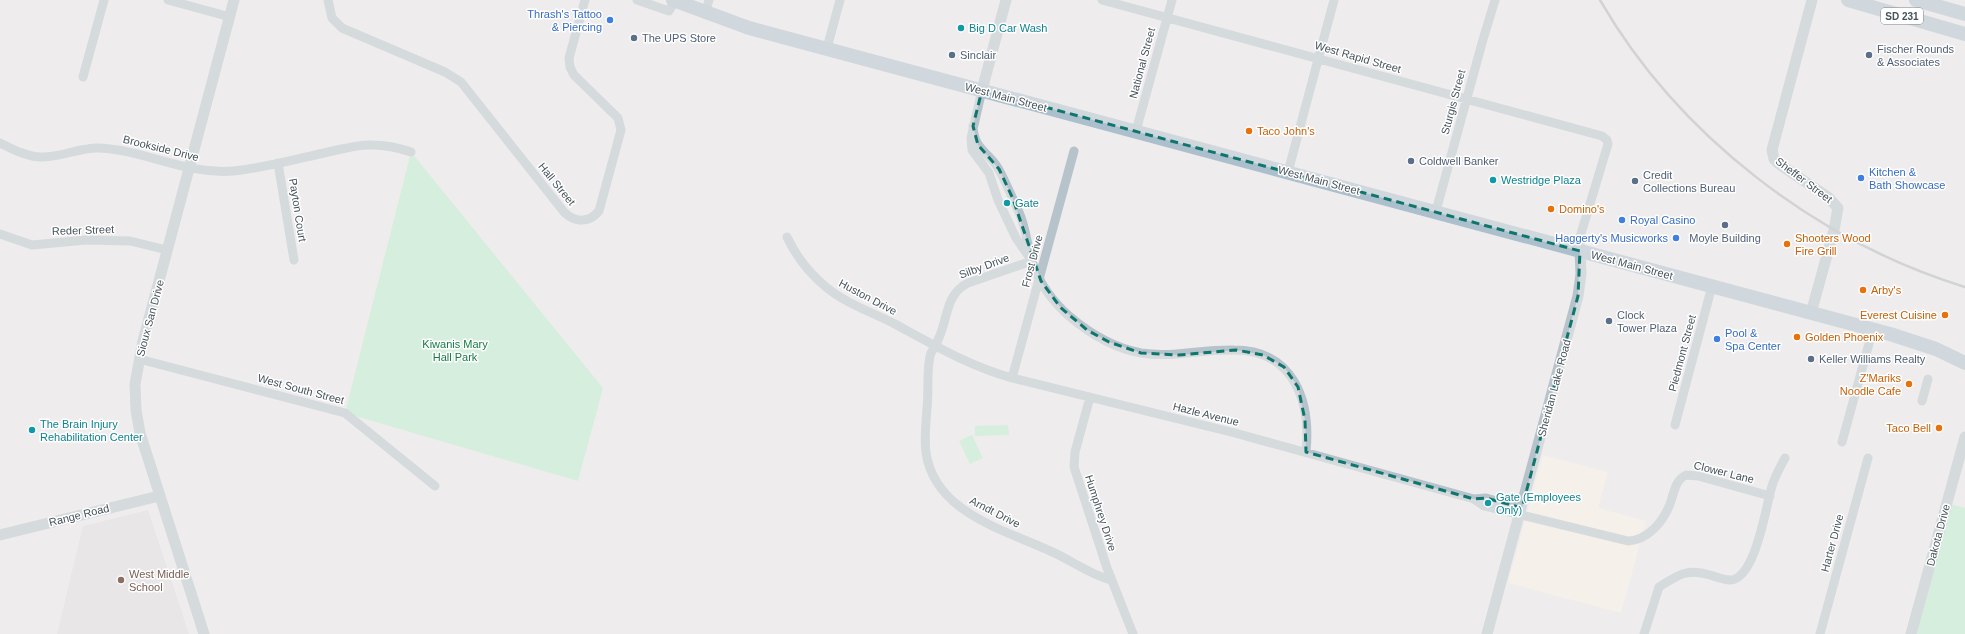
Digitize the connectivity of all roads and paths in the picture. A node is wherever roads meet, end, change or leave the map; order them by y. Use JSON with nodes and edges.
{"nodes":[{"id":1,"x":104,"y":0,"type":"edge"},
{"id":2,"x":168,"y":0,"type":"edge"},
{"id":3,"x":234,"y":0,"type":"edge"},
{"id":4,"x":328,"y":0,"type":"edge"},
{"id":5,"x":585,"y":0,"type":"edge"},
{"id":6,"x":638,"y":0,"type":"edge"},
{"id":7,"x":840,"y":0,"type":"edge"},
{"id":8,"x":1006,"y":0,"type":"edge"},
{"id":9,"x":1102,"y":0,"type":"edge"},
{"id":10,"x":1172,"y":0,"type":"edge"},
{"id":11,"x":1334,"y":0,"type":"edge"},
{"id":12,"x":1495,"y":0,"type":"edge"},
{"id":13,"x":1812,"y":0,"type":"edge"},
{"id":14,"x":1848,"y":0,"type":"edge"},
{"id":15,"x":1916,"y":0,"type":"edge"},
{"id":16,"x":1932,"y":0,"type":"edge"},
{"id":17,"x":674,"y":1,"type":"edge"},
{"id":18,"x":707,"y":7,"type":"edge"},
{"id":19,"x":1965,"y":9,"type":"edge"},
{"id":20,"x":1965,"y":14,"type":"edge"},
{"id":21,"x":230,"y":16,"type":"junction"},
{"id":22,"x":1167,"y":17,"type":"junction"},
{"id":23,"x":1965,"y":34,"type":"edge"},
{"id":24,"x":826,"y":48,"type":"junction"},
{"id":25,"x":1318,"y":58,"type":"junction"},
{"id":26,"x":83,"y":77,"type":"dead end"},
{"id":27,"x":982,"y":90,"type":"junction"},
{"id":28,"x":1466,"y":101,"type":"junction"},
{"id":29,"x":974,"y":126,"type":"junction"},
{"id":30,"x":1136,"y":131,"type":"junction"},
{"id":31,"x":1607,"y":140,"type":"joint"},
{"id":32,"x":0,"y":144,"type":"edge"},
{"id":33,"x":1074,"y":151,"type":"dead end"},
{"id":34,"x":411,"y":152,"type":"dead end"},
{"id":35,"x":278,"y":163,"type":"junction"},
{"id":36,"x":189,"y":169,"type":"junction"},
{"id":37,"x":1288,"y":172,"type":"junction"},
{"id":38,"x":1436,"y":212,"type":"junction"},
{"id":39,"x":0,"y":234,"type":"edge"},
{"id":40,"x":787,"y":237,"type":"dead end"},
{"id":41,"x":167,"y":250,"type":"junction"},
{"id":42,"x":1580,"y":251,"type":"junction"},
{"id":43,"x":294,"y":260,"type":"dead end"},
{"id":44,"x":1032,"y":261,"type":"junction"},
{"id":45,"x":1040,"y":278,"type":"junction"},
{"id":46,"x":1712,"y":286,"type":"junction"},
{"id":47,"x":1811,"y":313,"type":"junction"},
{"id":48,"x":1873,"y":329,"type":"junction"},
{"id":49,"x":935,"y":346,"type":"junction"},
{"id":50,"x":139,"y":358,"type":"junction"},
{"id":51,"x":1965,"y":363,"type":"edge"},
{"id":52,"x":1012,"y":378,"type":"junction"},
{"id":53,"x":1928,"y":379,"type":"dead end"},
{"id":54,"x":1090,"y":397,"type":"junction"},
{"id":55,"x":1922,"y":401,"type":"dead end"},
{"id":56,"x":1675,"y":425,"type":"dead end"},
{"id":57,"x":1965,"y":436,"type":"edge"},
{"id":58,"x":1842,"y":442,"type":"dead end"},
{"id":59,"x":1306,"y":452,"type":"junction"},
{"id":60,"x":1785,"y":458,"type":"dead end"},
{"id":61,"x":1868,"y":458,"type":"dead end"},
{"id":62,"x":435,"y":486,"type":"dead end"},
{"id":63,"x":159,"y":496,"type":"junction"},
{"id":64,"x":1770,"y":496,"type":"junction"},
{"id":65,"x":1521,"y":512,"type":"junction"},
{"id":66,"x":0,"y":535,"type":"edge"},
{"id":67,"x":1111,"y":580,"type":"junction"},
{"id":68,"x":204,"y":634,"type":"edge"},
{"id":69,"x":1133,"y":634,"type":"edge"},
{"id":70,"x":1487,"y":634,"type":"edge"},
{"id":71,"x":1644,"y":634,"type":"edge"},
{"id":72,"x":1820,"y":634,"type":"edge"},
{"id":73,"x":1911,"y":634,"type":"edge"}],
"edges":[{"from":1,"to":26,"type":"street"},
{"from":2,"to":21,"type":"street"},
{"from":3,"to":21,"type":"street","name":"Sioux San Drive"},
{"from":4,"to":5,"type":"street","name":"Hall Street"},
{"from":6,"to":17,"type":"street"},
{"from":7,"to":24,"type":"street"},
{"from":8,"to":27,"type":"street"},
{"from":9,"to":22,"type":"street","name":"West Rapid Street"},
{"from":10,"to":22,"type":"street","name":"National Street"},
{"from":11,"to":25,"type":"street"},
{"from":12,"to":28,"type":"street","name":"Sturgis Street"},
{"from":13,"to":47,"type":"street","name":"Sheffer Street"},
{"from":14,"to":23,"type":"main road","number":"SD 231"},
{"from":15,"to":20,"type":"main road","number":"SD 231"},
{"from":16,"to":19,"type":"main road"},
{"from":17,"to":18,"type":"main road","name":"West Main Street"},
{"from":18,"to":24,"type":"main road","name":"West Main Street"},
{"from":21,"to":36,"type":"street","name":"Sioux San Drive"},
{"from":22,"to":25,"type":"street","name":"West Rapid Street"},
{"from":22,"to":30,"type":"street","name":"National Street"},
{"from":24,"to":27,"type":"main road","name":"West Main Street"},
{"from":25,"to":28,"type":"street","name":"West Rapid Street"},
{"from":25,"to":37,"type":"street"},
{"from":27,"to":29,"type":"street"},
{"from":27,"to":30,"type":"main road","name":"West Main Street"},
{"from":28,"to":31,"type":"street","name":"West Rapid Street"},
{"from":28,"to":38,"type":"street","name":"Sturgis Street"},
{"from":29,"to":44,"type":"street"},
{"from":29,"to":44,"type":"street"},
{"from":30,"to":37,"type":"main road","name":"West Main Street"},
{"from":31,"to":42,"type":"street","name":"Sheridan Lake Road"},
{"from":32,"to":36,"type":"street","name":"Brookside Drive"},
{"from":33,"to":45,"type":"street","name":"Frost Drive"},
{"from":34,"to":35,"type":"street","name":"Brookside Drive"},
{"from":35,"to":36,"type":"street","name":"Brookside Drive"},
{"from":35,"to":43,"type":"street","name":"Payton Court"},
{"from":36,"to":41,"type":"street","name":"Sioux San Drive"},
{"from":37,"to":38,"type":"main road","name":"West Main Street"},
{"from":38,"to":42,"type":"main road","name":"West Main Street"},
{"from":39,"to":41,"type":"street","name":"Reder Street"},
{"from":40,"to":49,"type":"street","name":"Huston Drive"},
{"from":41,"to":50,"type":"street","name":"Sioux San Drive"},
{"from":42,"to":46,"type":"main road","name":"West Main Street"},
{"from":42,"to":65,"type":"street","name":"Sheridan Lake Road"},
{"from":44,"to":45,"type":"street"},
{"from":44,"to":49,"type":"street","name":"Silby Drive"},
{"from":45,"to":52,"type":"street","name":"Frost Drive"},
{"from":45,"to":59,"type":"street"},
{"from":46,"to":47,"type":"main road","name":"West Main Street"},
{"from":46,"to":56,"type":"street","name":"Piedmont Street"},
{"from":47,"to":48,"type":"main road","name":"West Main Street"},
{"from":48,"to":51,"type":"main road","name":"West Main Street"},
{"from":48,"to":58,"type":"street"},
{"from":49,"to":52,"type":"street","name":"Hazle Avenue"},
{"from":49,"to":67,"type":"street","name":"Arndt Drive"},
{"from":50,"to":62,"type":"street","name":"West South Street"},
{"from":50,"to":63,"type":"street","name":"Sioux San Drive"},
{"from":52,"to":54,"type":"street","name":"Hazle Avenue"},
{"from":53,"to":55,"type":"street"},
{"from":54,"to":59,"type":"street","name":"Hazle Avenue"},
{"from":54,"to":67,"type":"street","name":"Humphrey Drive"},
{"from":57,"to":73,"type":"street","name":"Dakota Drive"},
{"from":59,"to":65,"type":"street","name":"Hazle Avenue"},
{"from":60,"to":64,"type":"street"},
{"from":61,"to":72,"type":"street","name":"Harter Drive"},
{"from":63,"to":66,"type":"street","name":"Range Road"},
{"from":63,"to":68,"type":"street","name":"Sioux San Drive"},
{"from":64,"to":65,"type":"street","name":"Clower Lane"},
{"from":64,"to":71,"type":"street"},
{"from":65,"to":70,"type":"street","name":"Sheridan Lake Road"},
{"from":67,"to":69,"type":"street","name":"Humphrey Drive"}]}
